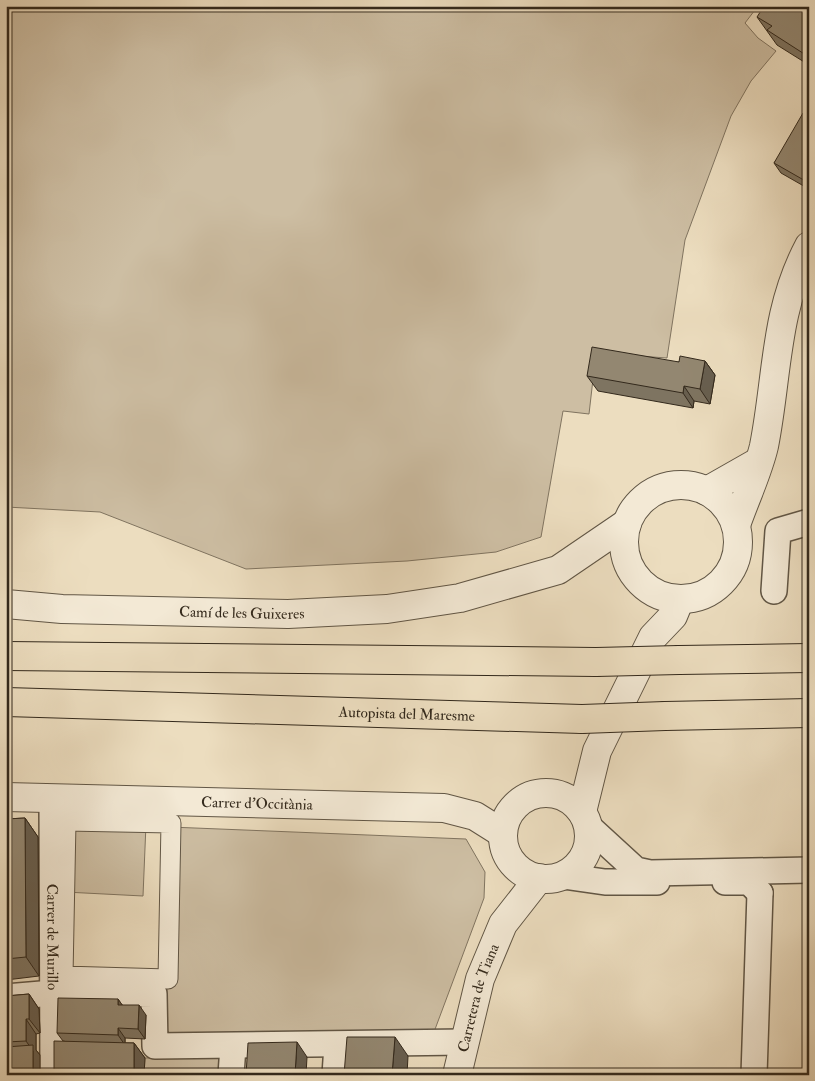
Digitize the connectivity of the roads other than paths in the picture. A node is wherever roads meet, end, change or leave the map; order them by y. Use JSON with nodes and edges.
{"nodes":[{"id":1,"x":809,"y":246,"type":"edge"},
{"id":2,"x":758,"y":462,"type":"junction"},
{"id":3,"x":707,"y":491,"type":"junction"},
{"id":4,"x":809,"y":522,"type":"edge"},
{"id":5,"x":627,"y":524,"type":"junction"},
{"id":6,"x":736,"y":525,"type":"junction"},
{"id":7,"x":647,"y":587,"type":"junction"},
{"id":8,"x":774,"y":591,"type":"dead end"},
{"id":9,"x":680,"y":599,"type":"junction"},
{"id":10,"x":6,"y":604,"type":"edge"},
{"id":11,"x":653,"y":637,"type":"junction"},
{"id":12,"x":6,"y":656,"type":"edge"},
{"id":13,"x":809,"y":658,"type":"edge"},
{"id":14,"x":6,"y":702,"type":"edge"},
{"id":15,"x":809,"y":713,"type":"edge"},
{"id":16,"x":597,"y":751,"type":"junction"},
{"id":17,"x":548,"y":792,"type":"junction"},
{"id":18,"x":6,"y":797,"type":"edge"},
{"id":19,"x":52,"y":798,"type":"junction"},
{"id":20,"x":586,"y":819,"type":"junction"},
{"id":21,"x":66,"y":821,"type":"joint"},
{"id":22,"x":502,"y":833,"type":"junction"},
{"id":23,"x":618,"y":856,"type":"junction"},
{"id":24,"x":510,"y":861,"type":"junction"},
{"id":25,"x":801,"y":871,"type":"edge"},
{"id":26,"x":551,"y":877,"type":"junction"},
{"id":27,"x":605,"y":882,"type":"junction"},
{"id":28,"x":760,"y":893,"type":"junction"},
{"id":29,"x":503,"y":924,"type":"junction"},
{"id":30,"x":53,"y":993,"type":"junction"},
{"id":31,"x":6,"y":997,"type":"edge"},
{"id":32,"x":464,"y":1042,"type":"junction"},
{"id":33,"x":337,"y":1044,"type":"junction"},
{"id":34,"x":233,"y":1046,"type":"junction"},
{"id":35,"x":53,"y":1075,"type":"edge"},
{"id":36,"x":231,"y":1075,"type":"edge"},
{"id":37,"x":335,"y":1075,"type":"edge"},
{"id":38,"x":457,"y":1075,"type":"edge"},
{"id":39,"x":754,"y":1075,"type":"edge"}],
"edges":[{"from":1,"to":2,"type":"street"},
{"from":2,"to":3,"type":"street"},
{"from":2,"to":6,"type":"street"},
{"from":3,"to":5,"type":"street"},
{"from":3,"to":6,"type":"street"},
{"from":4,"to":8,"type":"street"},
{"from":5,"to":7,"type":"street"},
{"from":5,"to":10,"type":"street","name":"Camí de les Guixeres"},
{"from":6,"to":9,"type":"street"},
{"from":7,"to":9,"type":"street"},
{"from":7,"to":11,"type":"street"},
{"from":9,"to":11,"type":"street","name":"Carretera de Tiana"},
{"from":11,"to":16,"type":"street","name":"Carretera de Tiana"},
{"from":12,"to":13,"type":"highway","bridge":true},
{"from":14,"to":15,"type":"highway","name":"Autopista del Maresme","bridge":true},
{"from":16,"to":17,"type":"street","name":"Carretera de Tiana"},
{"from":16,"to":20,"type":"street","name":"Carretera de Tiana"},
{"from":17,"to":20,"type":"street"},
{"from":17,"to":22,"type":"street","name":"Carretera de Tiana"},
{"from":18,"to":19,"type":"street","name":"Carrer d'Occitània"},
{"from":19,"to":22,"type":"street","name":"Carrer d'Occitània"},
{"from":19,"to":30,"type":"street","name":"Carrer de Murillo"},
{"from":20,"to":23,"type":"street"},
{"from":20,"to":26,"type":"street","name":"Carretera de Tiana"},
{"from":21,"to":21,"type":"street"},
{"from":22,"to":24,"type":"street","name":"Carretera de Tiana"},
{"from":23,"to":25,"type":"street"},
{"from":23,"to":27,"type":"street"},
{"from":24,"to":26,"type":"street"},
{"from":24,"to":29,"type":"street","name":"Carretera de Tiana"},
{"from":25,"to":28,"type":"street"},
{"from":26,"to":27,"type":"street"},
{"from":26,"to":29,"type":"street","name":"Carretera de Tiana"},
{"from":27,"to":28,"type":"street"},
{"from":28,"to":39,"type":"street"},
{"from":29,"to":32,"type":"street","name":"Carretera de Tiana"},
{"from":30,"to":31,"type":"street"},
{"from":30,"to":34,"type":"street"},
{"from":30,"to":35,"type":"street","name":"Carrer de Murillo"},
{"from":32,"to":33,"type":"street"},
{"from":32,"to":38,"type":"street","name":"Carretera de Tiana"},
{"from":33,"to":34,"type":"street"},
{"from":33,"to":37,"type":"street"},
{"from":34,"to":36,"type":"street"}]}
